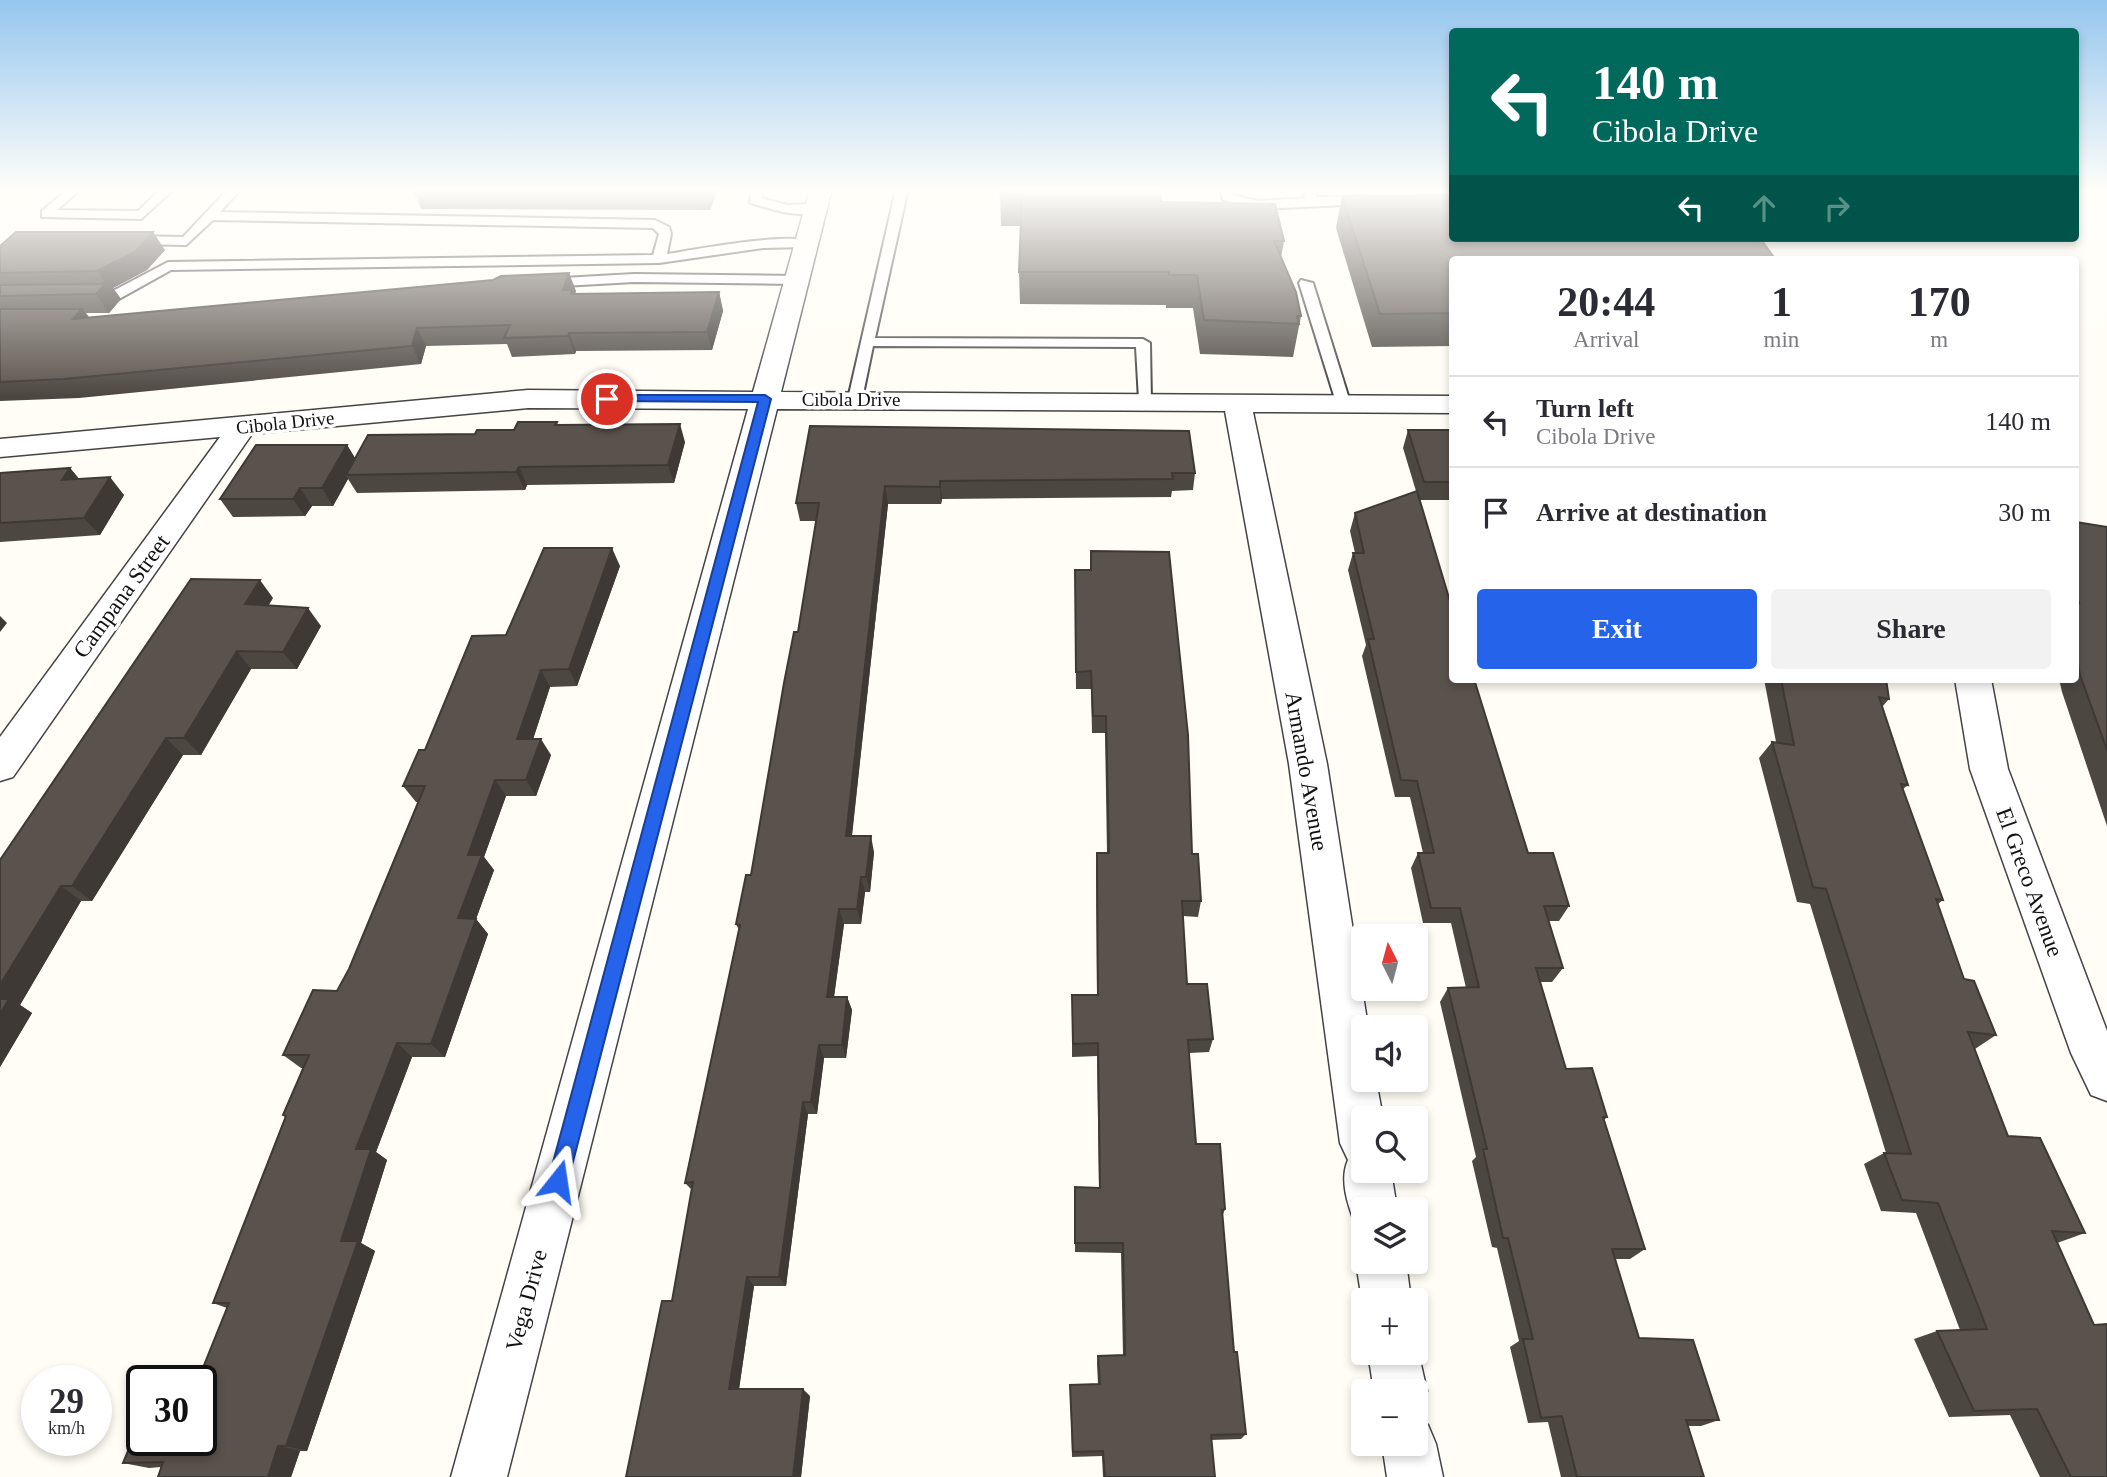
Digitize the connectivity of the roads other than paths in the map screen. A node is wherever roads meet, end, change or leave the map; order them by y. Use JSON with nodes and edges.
{"nodes":[{"id":1,"x":659,"y":258,"type":"edge"},
{"id":2,"x":803,"y":258,"type":"edge"},
{"id":3,"x":886,"y":258,"type":"edge"},
{"id":4,"x":797,"y":280,"type":"junction"},
{"id":5,"x":1306,"y":283,"type":"dead end"},
{"id":6,"x":529,"y":285,"type":"edge"},
{"id":7,"x":76,"y":297,"type":"edge"},
{"id":8,"x":867,"y":342,"type":"junction"},
{"id":9,"x":765,"y":399,"type":"junction"},
{"id":10,"x":855,"y":399,"type":"junction"},
{"id":11,"x":1146,"y":400,"type":"junction"},
{"id":12,"x":1237,"y":401,"type":"junction"},
{"id":13,"x":1343,"y":402,"type":"junction"},
{"id":14,"x":1449,"y":404,"type":"edge"},
{"id":15,"x":242,"y":427,"type":"junction"},
{"id":16,"x":0,"y":448,"type":"edge"},
{"id":17,"x":1974,"y":683,"type":"edge"},
{"id":18,"x":0,"y":765,"type":"edge"},
{"id":19,"x":2107,"y":1079,"type":"edge"},
{"id":20,"x":1358,"y":1106,"type":"edge"},
{"id":21,"x":1411,"y":1456,"type":"edge"},
{"id":22,"x":479,"y":1477,"type":"edge"},
{"id":23,"x":1415,"y":1477,"type":"edge"}],
"edges":[{"from":1,"to":7,"type":"lane"},
{"from":2,"to":4,"type":"street","name":"Vega Drive"},
{"from":3,"to":8,"type":"lane"},
{"from":4,"to":6,"type":"lane"},
{"from":4,"to":9,"type":"street","name":"Vega Drive"},
{"from":5,"to":13,"type":"lane"},
{"from":8,"to":10,"type":"lane"},
{"from":8,"to":11,"type":"lane"},
{"from":9,"to":10,"type":"street","name":"Cibola Drive"},
{"from":9,"to":15,"type":"street","name":"Cibola Drive"},
{"from":9,"to":22,"type":"street","name":"Vega Drive"},
{"from":10,"to":11,"type":"street","name":"Cibola Drive"},
{"from":11,"to":12,"type":"street","name":"Cibola Drive"},
{"from":12,"to":13,"type":"street","name":"Cibola Drive"},
{"from":12,"to":20,"type":"street","name":"Armando Avenue"},
{"from":13,"to":14,"type":"street","name":"Cibola Drive"},
{"from":15,"to":16,"type":"street","name":"Cibola Drive"},
{"from":15,"to":18,"type":"street","name":"Campana Street"},
{"from":17,"to":19,"type":"street","name":"El Greco Avenue"},
{"from":21,"to":23,"type":"street"}]}
